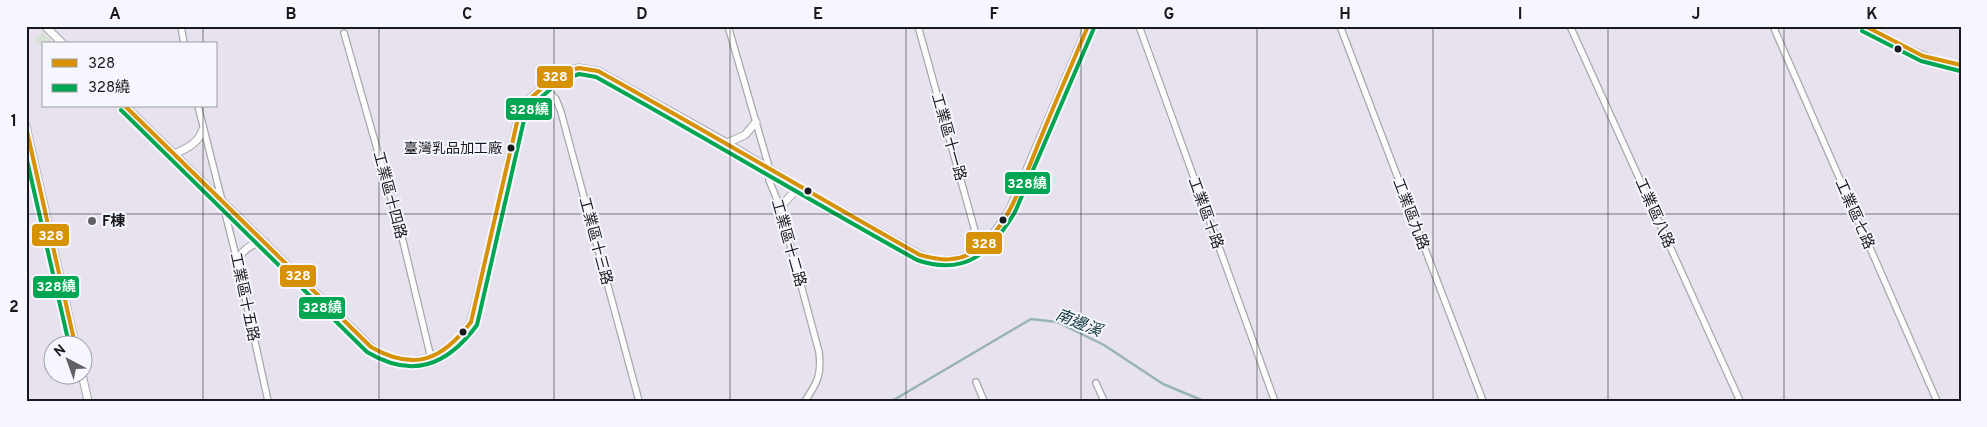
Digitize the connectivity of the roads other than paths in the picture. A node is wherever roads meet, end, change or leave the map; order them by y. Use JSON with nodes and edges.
{"nodes":[{"id":1,"x":45,"y":26,"type":"edge"},
{"id":2,"x":180,"y":26,"type":"edge"},
{"id":3,"x":728,"y":26,"type":"edge"},
{"id":4,"x":918,"y":26,"type":"edge"},
{"id":5,"x":1088,"y":26,"type":"edge"},
{"id":6,"x":1139,"y":26,"type":"edge"},
{"id":7,"x":1340,"y":26,"type":"edge"},
{"id":8,"x":1570,"y":26,"type":"edge"},
{"id":9,"x":1773,"y":26,"type":"edge"},
{"id":10,"x":1865,"y":26,"type":"edge"},
{"id":11,"x":344,"y":33,"type":"dead end"},
{"id":12,"x":61,"y":42,"type":"edge"},
{"id":13,"x":184,"y":42,"type":"edge"},
{"id":14,"x":1961,"y":65,"type":"edge"},
{"id":15,"x":543,"y":86,"type":"junction"},
{"id":16,"x":127,"y":108,"type":"edge"},
{"id":17,"x":198,"y":108,"type":"edge"},
{"id":18,"x":756,"y":122,"type":"junction"},
{"id":19,"x":26,"y":126,"type":"edge"},
{"id":20,"x":203,"y":129,"type":"junction"},
{"id":21,"x":728,"y":143,"type":"junction"},
{"id":22,"x":33,"y":152,"type":"junction"},
{"id":23,"x":173,"y":154,"type":"junction"},
{"id":24,"x":26,"y":156,"type":"edge"},
{"id":25,"x":769,"y":167,"type":"junction"},
{"id":26,"x":799,"y":187,"type":"junction"},
{"id":27,"x":223,"y":201,"type":"junction"},
{"id":28,"x":780,"y":207,"type":"junction"},
{"id":29,"x":265,"y":242,"type":"junction"},
{"id":30,"x":980,"y":249,"type":"junction"},
{"id":31,"x":237,"y":260,"type":"junction"},
{"id":32,"x":72,"y":334,"type":"edge"},
{"id":33,"x":431,"y":358,"type":"junction"},
{"id":34,"x":976,"y":382,"type":"dead end"},
{"id":35,"x":1096,"y":383,"type":"dead end"},
{"id":36,"x":84,"y":384,"type":"edge"},
{"id":37,"x":1274,"y":399,"type":"dead end"},
{"id":38,"x":88,"y":401,"type":"edge"},
{"id":39,"x":268,"y":401,"type":"edge"},
{"id":40,"x":640,"y":401,"type":"edge"},
{"id":41,"x":805,"y":401,"type":"edge"},
{"id":42,"x":984,"y":401,"type":"edge"},
{"id":43,"x":1104,"y":401,"type":"edge"},
{"id":44,"x":1483,"y":401,"type":"edge"},
{"id":45,"x":1740,"y":401,"type":"edge"},
{"id":46,"x":1937,"y":401,"type":"edge"}],
"edges":[{"from":1,"to":12,"type":"street"},
{"from":2,"to":13,"type":"street"},
{"from":3,"to":18,"type":"street","name":"工業區十二路"},
{"from":4,"to":30,"type":"street","name":"工業區十一路"},
{"from":5,"to":30,"type":"street"},
{"from":6,"to":37,"type":"street","name":"工業區十路"},
{"from":7,"to":44,"type":"street","name":"工業區九路"},
{"from":8,"to":45,"type":"street","name":"工業區八路"},
{"from":9,"to":46,"type":"street","name":"工業區七路"},
{"from":10,"to":14,"type":"street"},
{"from":11,"to":33,"type":"street","name":"工業區十四路"},
{"from":15,"to":21,"type":"street"},
{"from":15,"to":33,"type":"street"},
{"from":15,"to":40,"type":"street","name":"工業區十三路"},
{"from":16,"to":23,"type":"street"},
{"from":17,"to":20,"type":"street","name":"工業區十五路"},
{"from":18,"to":21,"type":"street"},
{"from":18,"to":25,"type":"street","name":"工業區十二路"},
{"from":19,"to":22,"type":"street"},
{"from":20,"to":23,"type":"street"},
{"from":20,"to":27,"type":"street","name":"工業區十五路"},
{"from":21,"to":25,"type":"street"},
{"from":22,"to":24,"type":"street"},
{"from":22,"to":32,"type":"street"},
{"from":23,"to":27,"type":"street"},
{"from":25,"to":26,"type":"street"},
{"from":25,"to":28,"type":"street","name":"工業區十二路"},
{"from":26,"to":28,"type":"street"},
{"from":26,"to":30,"type":"street"},
{"from":27,"to":29,"type":"street"},
{"from":27,"to":31,"type":"street","name":"工業區十五路"},
{"from":28,"to":41,"type":"street","name":"工業區十二路"},
{"from":29,"to":31,"type":"street"},
{"from":29,"to":33,"type":"street"},
{"from":31,"to":39,"type":"street","name":"工業區十五路"},
{"from":34,"to":42,"type":"street"},
{"from":35,"to":43,"type":"street"},
{"from":36,"to":38,"type":"street"}]}
